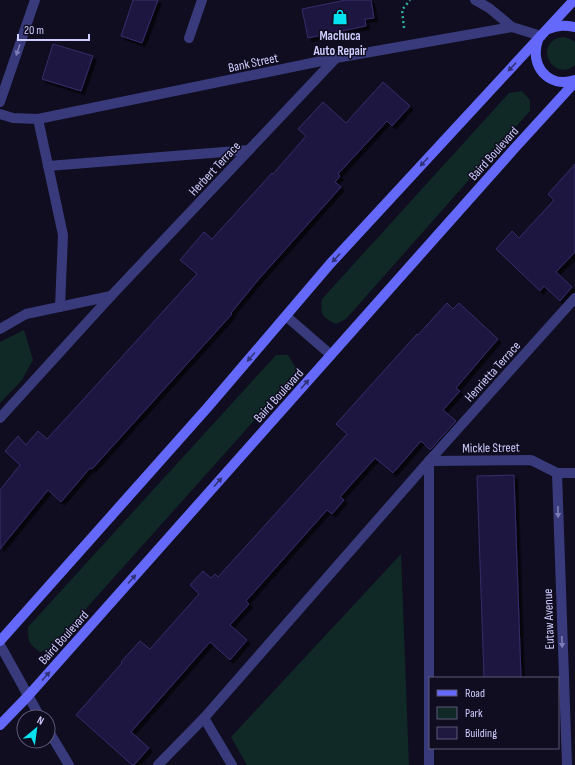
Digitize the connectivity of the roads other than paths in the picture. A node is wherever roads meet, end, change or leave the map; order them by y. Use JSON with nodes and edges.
{"nodes":[{"id":1,"x":35,"y":0,"type":"edge"},
{"id":2,"x":202,"y":0,"type":"edge"},
{"id":3,"x":476,"y":0,"type":"edge"},
{"id":4,"x":574,"y":0,"type":"edge"},
{"id":5,"x":490,"y":4,"type":"edge"},
{"id":6,"x":512,"y":27,"type":"junction"},
{"id":7,"x":575,"y":27,"type":"edge"},
{"id":8,"x":541,"y":35,"type":"junction"},
{"id":9,"x":189,"y":38,"type":"dead end"},
{"id":10,"x":336,"y":58,"type":"junction"},
{"id":11,"x":575,"y":81,"type":"edge"},
{"id":12,"x":0,"y":102,"type":"edge"},
{"id":13,"x":0,"y":114,"type":"edge"},
{"id":14,"x":38,"y":119,"type":"junction"},
{"id":15,"x":249,"y":150,"type":"junction"},
{"id":16,"x":48,"y":166,"type":"junction"},
{"id":17,"x":111,"y":296,"type":"junction"},
{"id":18,"x":575,"y":298,"type":"edge"},
{"id":19,"x":60,"y":307,"type":"junction"},
{"id":20,"x":286,"y":316,"type":"junction"},
{"id":21,"x":0,"y":329,"type":"edge"},
{"id":22,"x":331,"y":355,"type":"junction"},
{"id":23,"x":0,"y":418,"type":"edge"},
{"id":24,"x":429,"y":461,"type":"junction"},
{"id":25,"x":557,"y":473,"type":"junction"},
{"id":26,"x":575,"y":473,"type":"edge"},
{"id":27,"x":0,"y":641,"type":"edge"},
{"id":28,"x":0,"y":645,"type":"edge"},
{"id":29,"x":28,"y":696,"type":"junction"},
{"id":30,"x":35,"y":709,"type":"edge"},
{"id":31,"x":204,"y":718,"type":"junction"},
{"id":32,"x":0,"y":725,"type":"edge"},
{"id":33,"x":56,"y":743,"type":"edge"},
{"id":34,"x":69,"y":765,"type":"edge"},
{"id":35,"x":158,"y":765,"type":"edge"},
{"id":36,"x":232,"y":765,"type":"edge"},
{"id":37,"x":429,"y":765,"type":"edge"},
{"id":38,"x":566,"y":765,"type":"edge"}],
"edges":[{"from":1,"to":12,"type":"street","one_way":true},
{"from":2,"to":9,"type":"street"},
{"from":3,"to":5,"type":"street"},
{"from":4,"to":8,"type":"main road"},
{"from":5,"to":6,"type":"street"},
{"from":6,"to":8,"type":"street"},
{"from":6,"to":10,"type":"street","name":"Bank Street"},
{"from":7,"to":8,"type":"main road"},
{"from":8,"to":11,"type":"main road","name":"Baird Boulevard"},
{"from":8,"to":20,"type":"main road","one_way":true},
{"from":10,"to":14,"type":"street","name":"Bank Street"},
{"from":10,"to":15,"type":"street","name":"Herbert Terrace"},
{"from":11,"to":22,"type":"main road","name":"Baird Boulevard"},
{"from":13,"to":14,"type":"street","name":"Bank Street"},
{"from":14,"to":16,"type":"street"},
{"from":15,"to":16,"type":"street"},
{"from":15,"to":17,"type":"street","name":"Herbert Terrace"},
{"from":16,"to":19,"type":"street"},
{"from":17,"to":19,"type":"street"},
{"from":17,"to":23,"type":"street","name":"Herbert Terrace"},
{"from":18,"to":24,"type":"street","name":"Henrietta Terrace"},
{"from":19,"to":21,"type":"street"},
{"from":20,"to":22,"type":"street"},
{"from":20,"to":27,"type":"main road","one_way":true},
{"from":29,"to":22,"type":"main road","name":"Baird Boulevard","one_way":true},
{"from":24,"to":25,"type":"street","name":"Mickle Street"},
{"from":24,"to":31,"type":"street","name":"Henrietta Terrace"},
{"from":24,"to":37,"type":"street"},
{"from":25,"to":26,"type":"street","name":"Mickle Street"},
{"from":25,"to":38,"type":"street","name":"Eutaw Avenue","one_way":true},
{"from":28,"to":29,"type":"street"},
{"from":29,"to":30,"type":"street"},
{"from":29,"to":32,"type":"main road","name":"Baird Boulevard"},
{"from":31,"to":35,"type":"street","name":"Henrietta Terrace"},
{"from":31,"to":36,"type":"street"},
{"from":33,"to":34,"type":"street"}]}
